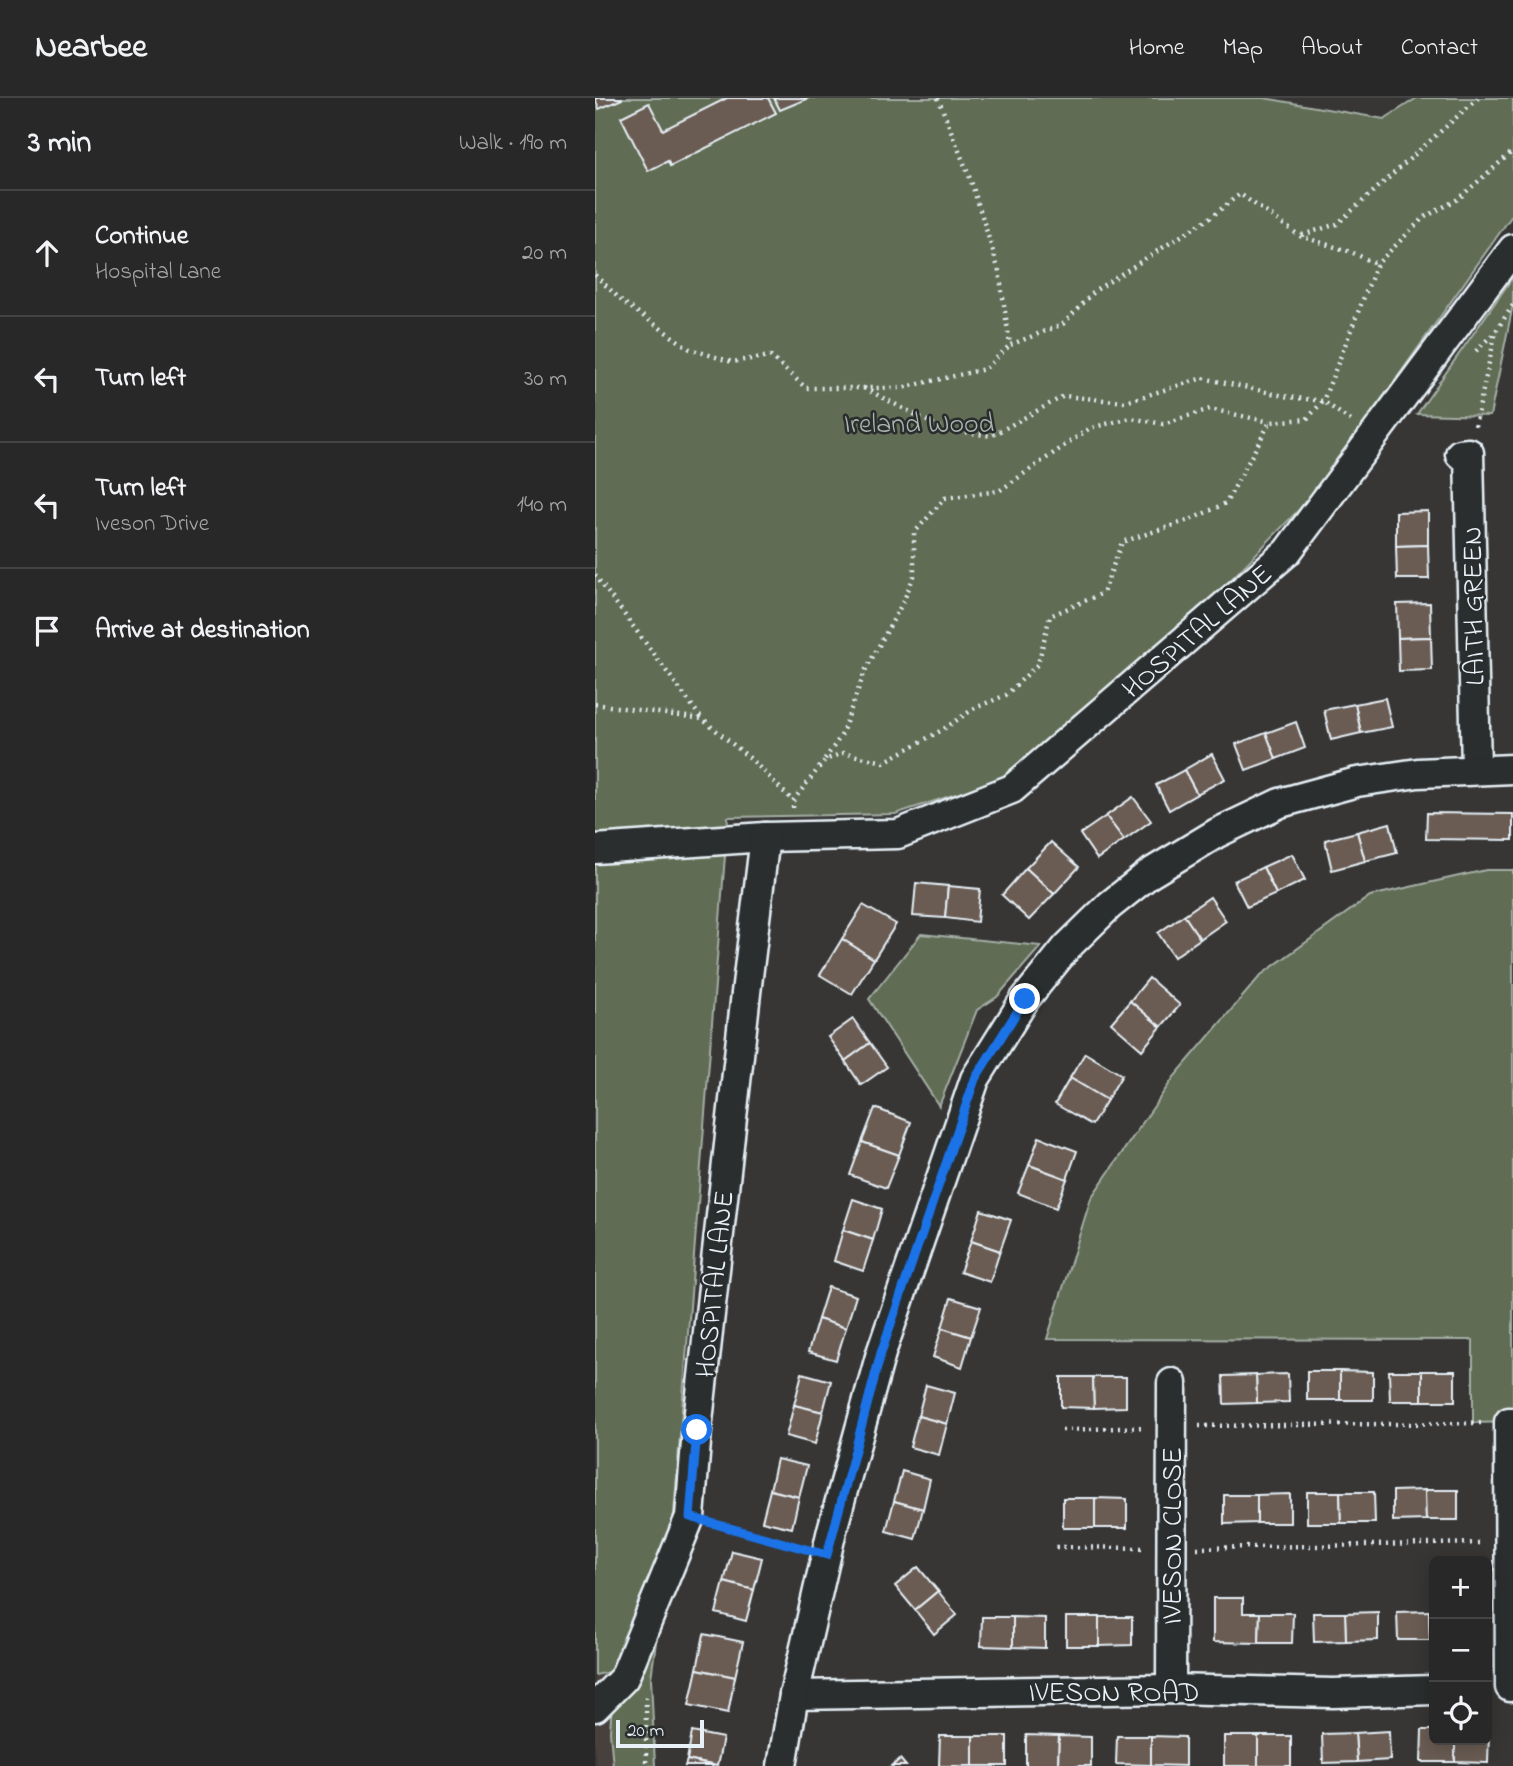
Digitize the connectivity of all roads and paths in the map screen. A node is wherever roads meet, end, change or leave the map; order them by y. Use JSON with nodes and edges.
{"nodes":[{"id":1,"x":938,"y":98,"type":"edge"},
{"id":2,"x":1478,"y":98,"type":"edge"},
{"id":3,"x":1513,"y":151,"type":"edge"},
{"id":4,"x":1300,"y":236,"type":"junction"},
{"id":5,"x":1513,"y":249,"type":"edge"},
{"id":6,"x":1377,"y":264,"type":"junction"},
{"id":7,"x":595,"y":275,"type":"edge"},
{"id":8,"x":1513,"y":305,"type":"edge"},
{"id":9,"x":1010,"y":345,"type":"junction"},
{"id":10,"x":864,"y":388,"type":"junction"},
{"id":11,"x":1323,"y":401,"type":"junction"},
{"id":12,"x":1270,"y":422,"type":"junction"},
{"id":13,"x":1464,"y":453,"type":"joint"},
{"id":14,"x":595,"y":575,"type":"edge"},
{"id":15,"x":595,"y":704,"type":"edge"},
{"id":16,"x":702,"y":719,"type":"junction"},
{"id":17,"x":825,"y":760,"type":"junction"},
{"id":18,"x":1476,"y":769,"type":"junction"},
{"id":19,"x":1513,"y":769,"type":"edge"},
{"id":20,"x":793,"y":801,"type":"junction"},
{"id":21,"x":779,"y":837,"type":"junction"},
{"id":22,"x":595,"y":849,"type":"edge"},
{"id":23,"x":1172,"y":1383,"type":"dead end"},
{"id":24,"x":1509,"y":1422,"type":"joint"},
{"id":25,"x":1171,"y":1426,"type":"junction"},
{"id":26,"x":1062,"y":1430,"type":"dead end"},
{"id":27,"x":690,"y":1517,"type":"junction"},
{"id":28,"x":1508,"y":1543,"type":"junction"},
{"id":29,"x":1056,"y":1547,"type":"dead end"},
{"id":30,"x":1172,"y":1549,"type":"junction"},
{"id":31,"x":827,"y":1555,"type":"junction"},
{"id":32,"x":1503,"y":1688,"type":"edge"},
{"id":33,"x":1171,"y":1689,"type":"junction"},
{"id":34,"x":1429,"y":1690,"type":"edge"},
{"id":35,"x":794,"y":1695,"type":"junction"},
{"id":36,"x":595,"y":1707,"type":"edge"},
{"id":37,"x":782,"y":1766,"type":"edge"}],
"edges":[{"from":1,"to":9,"type":"path"},
{"from":2,"to":4,"type":"path"},
{"from":3,"to":6,"type":"path"},
{"from":4,"to":6,"type":"path"},
{"from":4,"to":9,"type":"path"},
{"from":5,"to":21,"type":"street","name":"HOSPITAL LANE"},
{"from":6,"to":11,"type":"path"},
{"from":7,"to":10,"type":"path"},
{"from":8,"to":13,"type":"path"},
{"from":9,"to":10,"type":"path"},
{"from":10,"to":11,"type":"path"},
{"from":11,"to":12,"type":"path"},
{"from":12,"to":17,"type":"path"},
{"from":12,"to":17,"type":"path"},
{"from":13,"to":18,"type":"street","name":"LAITH GREEN"},
{"from":14,"to":16,"type":"path"},
{"from":15,"to":16,"type":"path"},
{"from":16,"to":20,"type":"path"},
{"from":17,"to":20,"type":"path"},
{"from":18,"to":19,"type":"street"},
{"from":18,"to":31,"type":"street"},
{"from":20,"to":21,"type":"path"},
{"from":21,"to":22,"type":"street","name":"HOSPITAL LANE"},
{"from":21,"to":27,"type":"street","name":"HOSPITAL LANE"},
{"from":23,"to":25,"type":"street","name":"IVESON CLOSE"},
{"from":24,"to":25,"type":"path"},
{"from":24,"to":28,"type":"street"},
{"from":25,"to":26,"type":"path"},
{"from":25,"to":30,"type":"street","name":"IVESON CLOSE"},
{"from":27,"to":31,"type":"path"},
{"from":27,"to":36,"type":"street","name":"HOSPITAL LANE"},
{"from":28,"to":30,"type":"path"},
{"from":28,"to":32,"type":"street"},
{"from":29,"to":30,"type":"path"},
{"from":30,"to":33,"type":"street","name":"IVESON CLOSE"},
{"from":31,"to":35,"type":"street"},
{"from":33,"to":34,"type":"street","name":"IVESON ROAD"},
{"from":33,"to":35,"type":"street","name":"IVESON ROAD"},
{"from":35,"to":37,"type":"street"}]}
